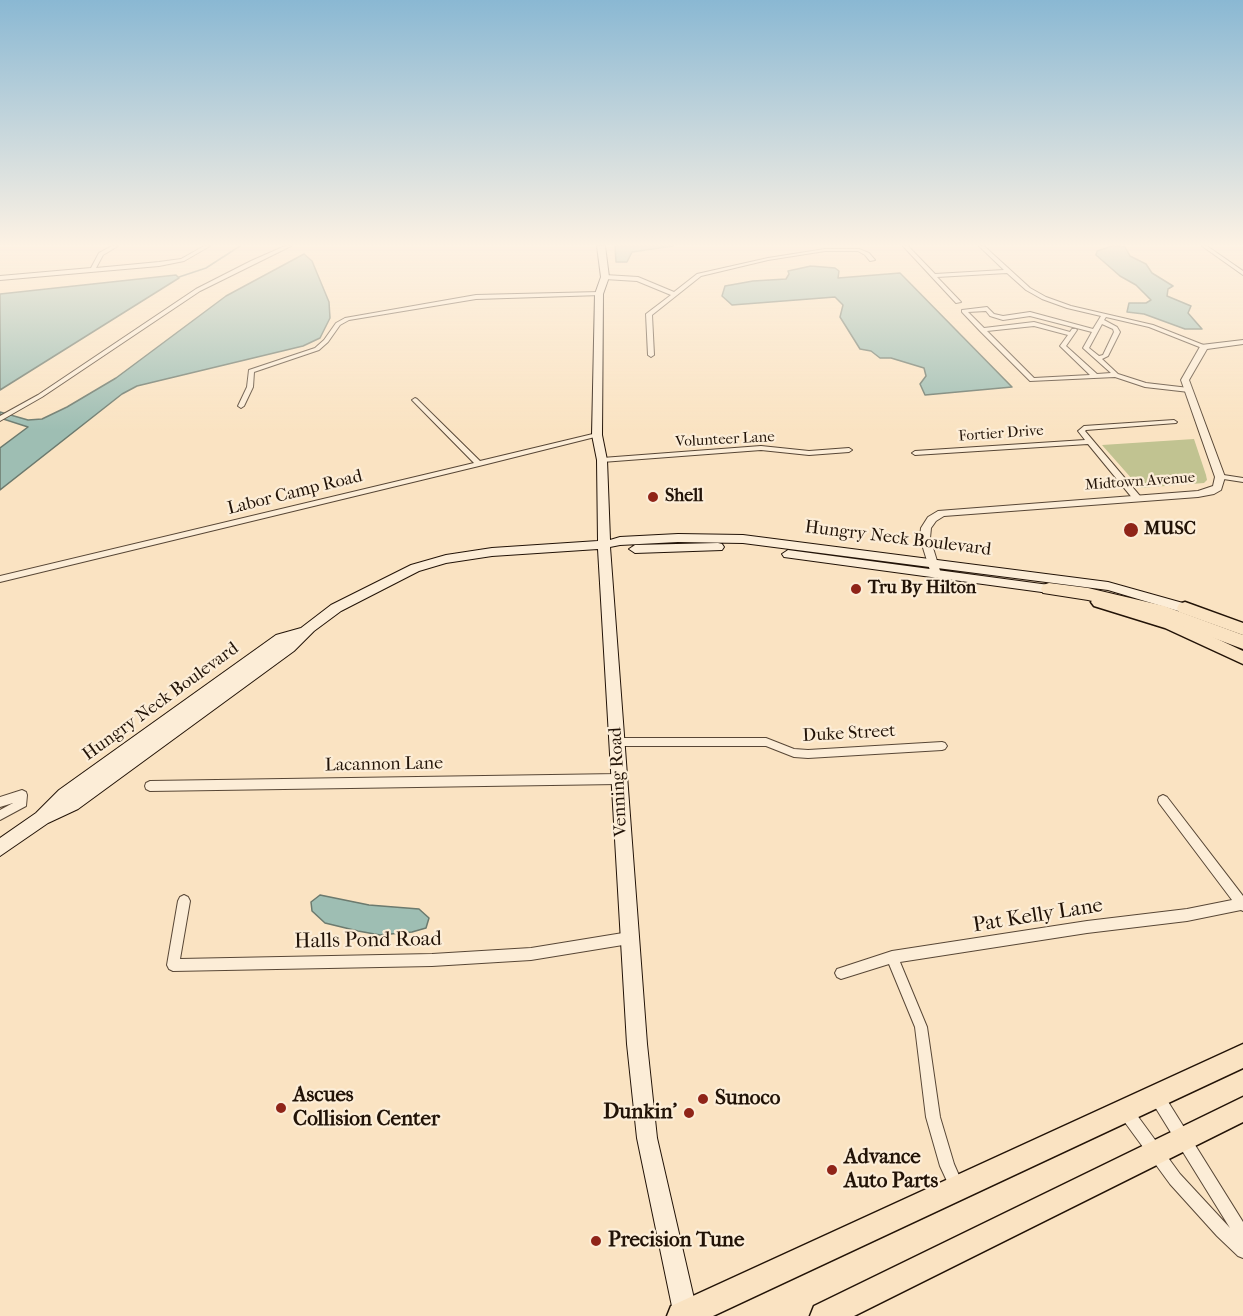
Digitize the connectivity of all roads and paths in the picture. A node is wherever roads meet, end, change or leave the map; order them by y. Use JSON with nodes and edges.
{"nodes":[{"id":1,"x":172,"y":307,"type":"edge"},
{"id":2,"x":415,"y":307,"type":"edge"},
{"id":3,"x":599,"y":307,"type":"edge"},
{"id":4,"x":657,"y":307,"type":"edge"},
{"id":5,"x":1070,"y":307,"type":"edge"},
{"id":6,"x":1102,"y":318,"type":"junction"},
{"id":7,"x":1077,"y":326,"type":"junction"},
{"id":8,"x":982,"y":330,"type":"junction"},
{"id":9,"x":1094,"y":330,"type":"junction"},
{"id":10,"x":1071,"y":334,"type":"junction"},
{"id":11,"x":1243,"y":342,"type":"edge"},
{"id":12,"x":1204,"y":346,"type":"junction"},
{"id":13,"x":651,"y":355,"type":"dead end"},
{"id":14,"x":1099,"y":358,"type":"junction"},
{"id":15,"x":1116,"y":375,"type":"junction"},
{"id":16,"x":1095,"y":376,"type":"junction"},
{"id":17,"x":1189,"y":390,"type":"junction"},
{"id":18,"x":415,"y":400,"type":"dead end"},
{"id":19,"x":241,"y":406,"type":"dead end"},
{"id":20,"x":1,"y":418,"type":"edge"},
{"id":21,"x":1174,"y":422,"type":"dead end"},
{"id":22,"x":597,"y":435,"type":"junction"},
{"id":23,"x":1088,"y":442,"type":"junction"},
{"id":24,"x":849,"y":450,"type":"dead end"},
{"id":25,"x":915,"y":453,"type":"dead end"},
{"id":26,"x":602,"y":460,"type":"junction"},
{"id":27,"x":479,"y":464,"type":"junction"},
{"id":28,"x":1220,"y":476,"type":"junction"},
{"id":29,"x":1243,"y":480,"type":"edge"},
{"id":30,"x":1137,"y":498,"type":"junction"},
{"id":31,"x":604,"y":545,"type":"junction"},
{"id":32,"x":934,"y":568,"type":"junction"},
{"id":33,"x":0,"y":579,"type":"edge"},
{"id":34,"x":1049,"y":589,"type":"junction"},
{"id":35,"x":1185,"y":608,"type":"junction"},
{"id":36,"x":1243,"y":628,"type":"edge"},
{"id":37,"x":1243,"y":634,"type":"edge"},
{"id":38,"x":1243,"y":642,"type":"edge"},
{"id":39,"x":1243,"y":658,"type":"edge"},
{"id":40,"x":616,"y":742,"type":"junction"},
{"id":41,"x":942,"y":746,"type":"dead end"},
{"id":42,"x":618,"y":778,"type":"junction"},
{"id":43,"x":150,"y":786,"type":"dead end"},
{"id":44,"x":1163,"y":800,"type":"dead end"},
{"id":45,"x":0,"y":802,"type":"edge"},
{"id":46,"x":0,"y":815,"type":"edge"},
{"id":47,"x":0,"y":848,"type":"edge"},
{"id":48,"x":184,"y":901,"type":"dead end"},
{"id":49,"x":1243,"y":904,"type":"edge"},
{"id":50,"x":629,"y":938,"type":"junction"},
{"id":51,"x":892,"y":957,"type":"junction"},
{"id":52,"x":841,"y":973,"type":"dead end"},
{"id":53,"x":1243,"y":1056,"type":"edge"},
{"id":54,"x":1156,"y":1097,"type":"junction"},
{"id":55,"x":1243,"y":1109,"type":"edge"},
{"id":56,"x":1126,"y":1112,"type":"junction"},
{"id":57,"x":1184,"y":1139,"type":"junction"},
{"id":58,"x":1156,"y":1154,"type":"junction"},
{"id":59,"x":958,"y":1189,"type":"junction"},
{"id":60,"x":1243,"y":1236,"type":"edge"},
{"id":61,"x":1243,"y":1251,"type":"edge"},
{"id":62,"x":685,"y":1315,"type":"edge"},
{"id":63,"x":824,"y":1316,"type":"edge"}],
"edges":[{"from":1,"to":20,"type":"street"},
{"from":2,"to":19,"type":"street"},
{"from":3,"to":22,"type":"main road","name":"Venning Road"},
{"from":4,"to":13,"type":"street"},
{"from":5,"to":6,"type":"street"},
{"from":6,"to":9,"type":"street"},
{"from":6,"to":12,"type":"street"},
{"from":6,"to":14,"type":"street"},
{"from":7,"to":8,"type":"street"},
{"from":7,"to":9,"type":"street"},
{"from":7,"to":10,"type":"street"},
{"from":8,"to":10,"type":"street"},
{"from":8,"to":16,"type":"street"},
{"from":9,"to":14,"type":"street"},
{"from":10,"to":16,"type":"street"},
{"from":11,"to":12,"type":"street"},
{"from":12,"to":17,"type":"street"},
{"from":14,"to":15,"type":"street"},
{"from":15,"to":16,"type":"street"},
{"from":15,"to":17,"type":"street"},
{"from":17,"to":28,"type":"street","name":"Midtown Avenue"},
{"from":18,"to":27,"type":"street"},
{"from":21,"to":23,"type":"street"},
{"from":22,"to":26,"type":"main road","name":"Venning Road"},
{"from":22,"to":27,"type":"street","name":"Labor Camp Road"},
{"from":23,"to":25,"type":"street","name":"Fortier Drive"},
{"from":23,"to":30,"type":"street"},
{"from":24,"to":26,"type":"street","name":"Volunteer Lane"},
{"from":26,"to":31,"type":"main road","name":"Venning Road"},
{"from":27,"to":33,"type":"street","name":"Labor Camp Road"},
{"from":28,"to":29,"type":"street"},
{"from":28,"to":30,"type":"street","name":"Midtown Avenue"},
{"from":30,"to":32,"type":"street","name":"Midtown Avenue"},
{"from":31,"to":32,"type":"main road","name":"Hungry Neck Boulevard"},
{"from":31,"to":40,"type":"main road","name":"Venning Road"},
{"from":31,"to":47,"type":"main road","name":"Hungry Neck Boulevard"},
{"from":32,"to":34,"type":"main road","name":"Hungry Neck Boulevard"},
{"from":32,"to":35,"type":"main road","name":"Hungry Neck Boulevard"},
{"from":34,"to":38,"type":"highway"},
{"from":34,"to":39,"type":"highway"},
{"from":35,"to":36,"type":"highway"},
{"from":35,"to":37,"type":"highway"},
{"from":40,"to":41,"type":"street","name":"Duke Street"},
{"from":40,"to":42,"type":"main road","name":"Venning Road"},
{"from":42,"to":43,"type":"street","name":"Lacannon Lane"},
{"from":42,"to":50,"type":"main road","name":"Venning Road"},
{"from":44,"to":49,"type":"street"},
{"from":45,"to":46,"type":"street"},
{"from":48,"to":50,"type":"street","name":"Halls Pond Road"},
{"from":49,"to":51,"type":"street","name":"Pat Kelly Lane"},
{"from":50,"to":62,"type":"main road","name":"Venning Road"},
{"from":51,"to":52,"type":"street","name":"Pat Kelly Lane"},
{"from":51,"to":59,"type":"street"},
{"from":53,"to":54,"type":"highway"},
{"from":54,"to":56,"type":"highway"},
{"from":54,"to":57,"type":"street"},
{"from":55,"to":57,"type":"highway"},
{"from":56,"to":58,"type":"street"},
{"from":56,"to":59,"type":"highway"},
{"from":57,"to":58,"type":"highway"},
{"from":57,"to":60,"type":"street"},
{"from":58,"to":61,"type":"street"},
{"from":58,"to":63,"type":"highway"},
{"from":59,"to":62,"type":"highway"}]}
